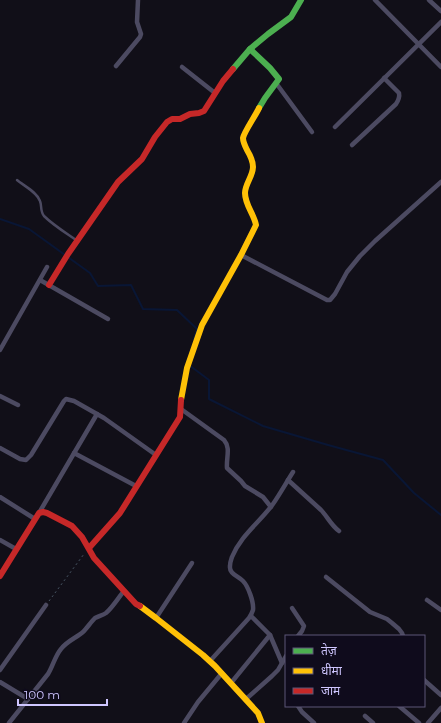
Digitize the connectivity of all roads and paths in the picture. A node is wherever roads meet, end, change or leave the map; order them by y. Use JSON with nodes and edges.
{"nodes":[{"id":1,"x":138,"y":0,"type":"edge"},
{"id":2,"x":301,"y":0,"type":"edge"},
{"id":3,"x":375,"y":0,"type":"edge"},
{"id":4,"x":429,"y":0,"type":"edge"},
{"id":5,"x":441,"y":11,"type":"edge"},
{"id":6,"x":441,"y":22,"type":"edge"},
{"id":7,"x":419,"y":44,"type":"junction"},
{"id":8,"x":250,"y":49,"type":"junction"},
{"id":9,"x":116,"y":66,"type":"dead end"},
{"id":10,"x":182,"y":67,"type":"dead end"},
{"id":11,"x":441,"y":67,"type":"edge"},
{"id":12,"x":384,"y":78,"type":"junction"},
{"id":13,"x":276,"y":83,"type":"junction"},
{"id":14,"x":215,"y":93,"type":"junction"},
{"id":15,"x":335,"y":127,"type":"dead end"},
{"id":16,"x":312,"y":132,"type":"dead end"},
{"id":17,"x":352,"y":145,"type":"dead end"},
{"id":18,"x":17,"y":180,"type":"dead end"},
{"id":19,"x":441,"y":182,"type":"edge"},
{"id":20,"x":77,"y":241,"type":"junction"},
{"id":21,"x":241,"y":255,"type":"junction"},
{"id":22,"x":47,"y":267,"type":"dead end"},
{"id":23,"x":40,"y":280,"type":"junction"},
{"id":24,"x":49,"y":285,"type":"junction"},
{"id":25,"x":108,"y":319,"type":"dead end"},
{"id":26,"x":0,"y":350,"type":"edge"},
{"id":27,"x":0,"y":396,"type":"edge"},
{"id":28,"x":18,"y":405,"type":"dead end"},
{"id":29,"x":181,"y":409,"type":"junction"},
{"id":30,"x":97,"y":414,"type":"junction"},
{"id":31,"x":0,"y":448,"type":"edge"},
{"id":32,"x":74,"y":453,"type":"junction"},
{"id":33,"x":156,"y":455,"type":"junction"},
{"id":34,"x":293,"y":472,"type":"dead end"},
{"id":35,"x":288,"y":480,"type":"junction"},
{"id":36,"x":136,"y":486,"type":"junction"},
{"id":37,"x":0,"y":497,"type":"edge"},
{"id":38,"x":271,"y":507,"type":"junction"},
{"id":39,"x":39,"y":513,"type":"junction"},
{"id":40,"x":35,"y":519,"type":"junction"},
{"id":41,"x":338,"y":531,"type":"dead end"},
{"id":42,"x":0,"y":540,"type":"edge"},
{"id":43,"x":89,"y":548,"type":"junction"},
{"id":44,"x":16,"y":549,"type":"junction"},
{"id":45,"x":192,"y":563,"type":"dead end"},
{"id":46,"x":0,"y":576,"type":"edge"},
{"id":47,"x":326,"y":577,"type":"dead end"},
{"id":48,"x":124,"y":591,"type":"junction"},
{"id":49,"x":427,"y":600,"type":"dead end"},
{"id":50,"x":46,"y":605,"type":"joint"},
{"id":51,"x":292,"y":608,"type":"dead end"},
{"id":52,"x":441,"y":610,"type":"edge"},
{"id":53,"x":251,"y":616,"type":"junction"},
{"id":54,"x":156,"y":618,"type":"junction"},
{"id":55,"x":270,"y":635,"type":"junction"},
{"id":56,"x":299,"y":635,"type":"edge"},
{"id":57,"x":403,"y":635,"type":"edge"},
{"id":58,"x":285,"y":658,"type":"edge"},
{"id":59,"x":210,"y":661,"type":"junction"},
{"id":60,"x":282,"y":664,"type":"junction"},
{"id":61,"x":0,"y":670,"type":"edge"},
{"id":62,"x":222,"y":673,"type":"junction"},
{"id":63,"x":425,"y":681,"type":"edge"},
{"id":64,"x":0,"y":682,"type":"edge"},
{"id":65,"x":231,"y":683,"type":"junction"},
{"id":66,"x":441,"y":695,"type":"edge"},
{"id":67,"x":28,"y":699,"type":"junction"},
{"id":68,"x":246,"y":699,"type":"junction"},
{"id":69,"x":299,"y":707,"type":"edge"},
{"id":70,"x":400,"y":707,"type":"edge"},
{"id":71,"x":441,"y":708,"type":"edge"},
{"id":72,"x":365,"y":716,"type":"dead end"},
{"id":73,"x":261,"y":722,"type":"edge"},
{"id":74,"x":9,"y":723,"type":"edge"},
{"id":75,"x":184,"y":723,"type":"edge"},
{"id":76,"x":314,"y":723,"type":"edge"},
{"id":77,"x":373,"y":723,"type":"edge"},
{"id":78,"x":419,"y":723,"type":"edge"},
{"id":79,"x":428,"y":723,"type":"edge"}],
"edges":[{"from":1,"to":9,"type":"street"},
{"from":2,"to":8,"type":"street"},
{"from":3,"to":7,"type":"street"},
{"from":4,"to":5,"type":"street"},
{"from":6,"to":7,"type":"street"},
{"from":7,"to":11,"type":"street"},
{"from":7,"to":12,"type":"street"},
{"from":8,"to":13,"type":"street"},
{"from":8,"to":14,"type":"street"},
{"from":10,"to":14,"type":"street"},
{"from":12,"to":15,"type":"street"},
{"from":12,"to":17,"type":"street"},
{"from":13,"to":16,"type":"street"},
{"from":13,"to":21,"type":"street"},
{"from":14,"to":20,"type":"street"},
{"from":18,"to":20,"type":"lane"},
{"from":19,"to":21,"type":"street"},
{"from":20,"to":24,"type":"street"},
{"from":21,"to":29,"type":"street"},
{"from":22,"to":23,"type":"street"},
{"from":23,"to":24,"type":"street"},
{"from":23,"to":26,"type":"street"},
{"from":24,"to":25,"type":"street"},
{"from":27,"to":28,"type":"street"},
{"from":29,"to":33,"type":"street"},
{"from":29,"to":38,"type":"street"},
{"from":30,"to":31,"type":"street"},
{"from":30,"to":32,"type":"street"},
{"from":30,"to":33,"type":"street"},
{"from":32,"to":36,"type":"street"},
{"from":32,"to":39,"type":"street"},
{"from":33,"to":36,"type":"street"},
{"from":34,"to":35,"type":"street"},
{"from":35,"to":38,"type":"street"},
{"from":35,"to":41,"type":"street"},
{"from":36,"to":43,"type":"street"},
{"from":37,"to":40,"type":"street"},
{"from":38,"to":53,"type":"street"},
{"from":39,"to":40,"type":"street"},
{"from":39,"to":43,"type":"street"},
{"from":40,"to":44,"type":"street"},
{"from":42,"to":44,"type":"street"},
{"from":43,"to":48,"type":"street"},
{"from":43,"to":50,"type":"path"},
{"from":44,"to":46,"type":"street"},
{"from":45,"to":54,"type":"street"},
{"from":47,"to":57,"type":"street"},
{"from":48,"to":54,"type":"street"},
{"from":48,"to":67,"type":"street"},
{"from":49,"to":52,"type":"street"},
{"from":50,"to":61,"type":"street"},
{"from":51,"to":56,"type":"street"},
{"from":53,"to":55,"type":"street"},
{"from":53,"to":59,"type":"street"},
{"from":54,"to":59,"type":"street"},
{"from":55,"to":60,"type":"street"},
{"from":55,"to":65,"type":"street"},
{"from":58,"to":60,"type":"street"},
{"from":59,"to":62,"type":"street"},
{"from":60,"to":68,"type":"street"},
{"from":62,"to":65,"type":"street"},
{"from":62,"to":75,"type":"street"},
{"from":63,"to":66,"type":"street"},
{"from":64,"to":67,"type":"street"},
{"from":65,"to":68,"type":"street"},
{"from":67,"to":74,"type":"street"},
{"from":68,"to":73,"type":"street"},
{"from":69,"to":76,"type":"street"},
{"from":70,"to":78,"type":"street"},
{"from":71,"to":79,"type":"street"},
{"from":72,"to":77,"type":"street"}]}
